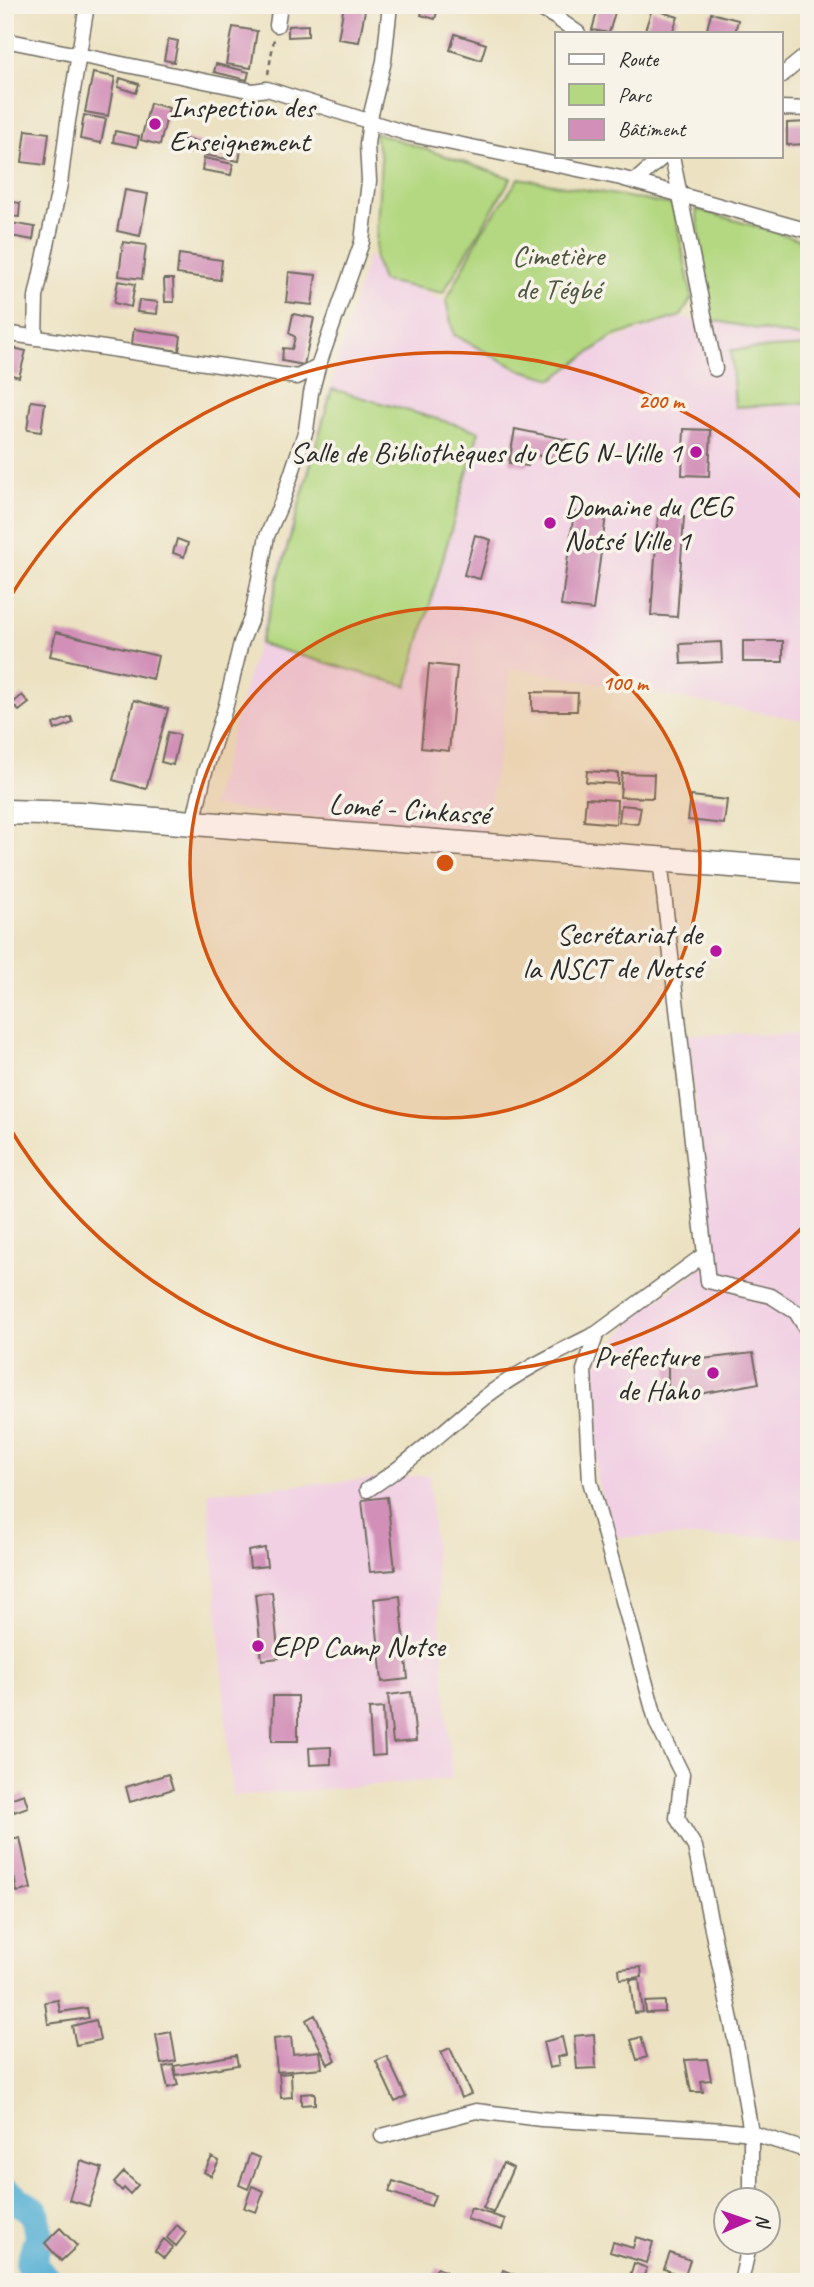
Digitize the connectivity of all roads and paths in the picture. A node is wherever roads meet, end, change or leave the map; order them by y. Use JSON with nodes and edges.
{"nodes":[{"id":1,"x":87,"y":5,"type":"edge"},
{"id":2,"x":280,"y":5,"type":"edge"},
{"id":3,"x":390,"y":5,"type":"edge"},
{"id":4,"x":534,"y":5,"type":"edge"},
{"id":5,"x":277,"y":25,"type":"joint"},
{"id":6,"x":576,"y":32,"type":"edge"},
{"id":7,"x":5,"y":40,"type":"edge"},
{"id":8,"x":809,"y":53,"type":"edge"},
{"id":9,"x":78,"y":55,"type":"junction"},
{"id":10,"x":782,"y":75,"type":"edge"},
{"id":11,"x":267,"y":89,"type":"junction"},
{"id":12,"x":782,"y":108,"type":"edge"},
{"id":13,"x":809,"y":109,"type":"edge"},
{"id":14,"x":369,"y":122,"type":"junction"},
{"id":15,"x":662,"y":158,"type":"edge"},
{"id":16,"x":672,"y":158,"type":"edge"},
{"id":17,"x":634,"y":182,"type":"junction"},
{"id":18,"x":681,"y":196,"type":"junction"},
{"id":19,"x":809,"y":231,"type":"edge"},
{"id":20,"x":5,"y":333,"type":"edge"},
{"id":21,"x":35,"y":338,"type":"junction"},
{"id":22,"x":318,"y":367,"type":"junction"},
{"id":23,"x":715,"y":369,"type":"dead end"},
{"id":24,"x":5,"y":812,"type":"edge"},
{"id":25,"x":193,"y":824,"type":"junction"},
{"id":26,"x":660,"y":859,"type":"junction"},
{"id":27,"x":809,"y":871,"type":"edge"},
{"id":28,"x":705,"y":1254,"type":"junction"},
{"id":29,"x":597,"y":1333,"type":"junction"},
{"id":30,"x":809,"y":1333,"type":"edge"},
{"id":31,"x":367,"y":1490,"type":"dead end"},
{"id":32,"x":751,"y":2133,"type":"junction"},
{"id":33,"x":382,"y":2136,"type":"dead end"},
{"id":34,"x":809,"y":2151,"type":"edge"},
{"id":35,"x":751,"y":2186,"type":"edge"},
{"id":36,"x":747,"y":2256,"type":"edge"},
{"id":37,"x":741,"y":2282,"type":"edge"}],
"edges":[{"from":1,"to":9,"type":"street"},
{"from":2,"to":5,"type":"street"},
{"from":3,"to":14,"type":"street"},
{"from":4,"to":6,"type":"street"},
{"from":5,"to":11,"type":"path"},
{"from":7,"to":9,"type":"street"},
{"from":8,"to":10,"type":"street"},
{"from":9,"to":11,"type":"street"},
{"from":9,"to":21,"type":"street"},
{"from":11,"to":14,"type":"street"},
{"from":12,"to":13,"type":"street"},
{"from":14,"to":17,"type":"street"},
{"from":14,"to":22,"type":"street"},
{"from":15,"to":17,"type":"street"},
{"from":16,"to":18,"type":"street"},
{"from":17,"to":18,"type":"street"},
{"from":18,"to":19,"type":"street"},
{"from":18,"to":23,"type":"street"},
{"from":20,"to":21,"type":"street"},
{"from":21,"to":22,"type":"street"},
{"from":22,"to":25,"type":"street"},
{"from":24,"to":25,"type":"highway","name":"Lomé - Cinkassé"},
{"from":25,"to":26,"type":"highway","name":"Lomé - Cinkassé"},
{"from":26,"to":27,"type":"highway","name":"Lomé - Cinkassé"},
{"from":26,"to":28,"type":"street"},
{"from":28,"to":29,"type":"street"},
{"from":28,"to":30,"type":"street"},
{"from":29,"to":31,"type":"street"},
{"from":29,"to":32,"type":"street"},
{"from":32,"to":33,"type":"street"},
{"from":32,"to":34,"type":"street"},
{"from":32,"to":35,"type":"street"},
{"from":36,"to":37,"type":"street"}]}
